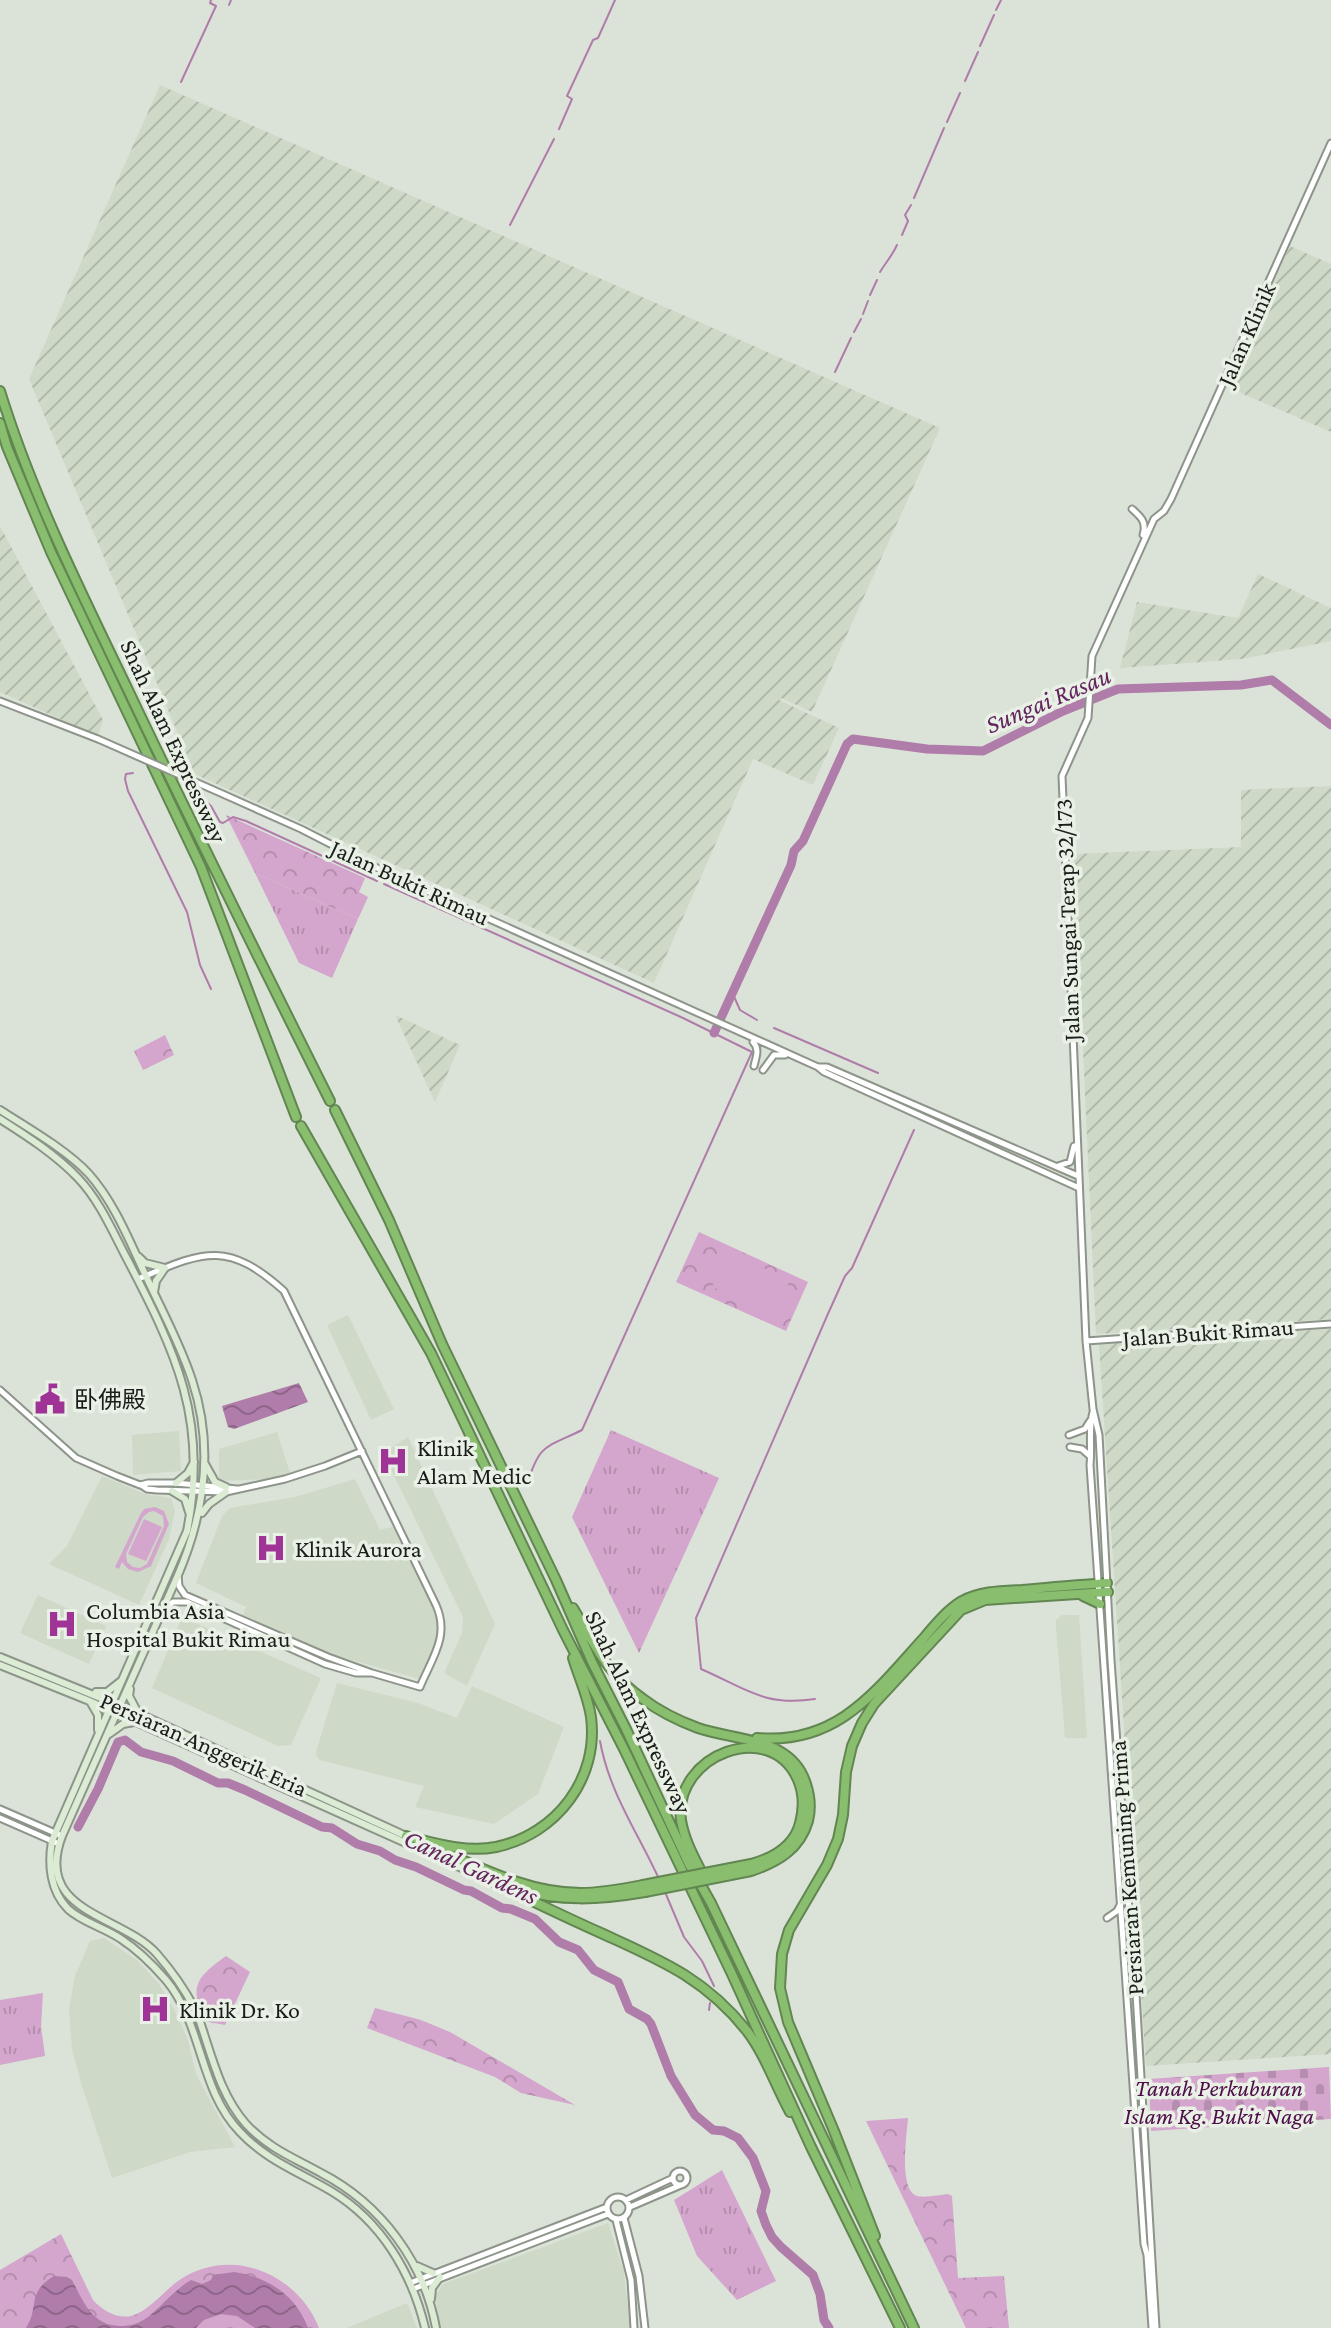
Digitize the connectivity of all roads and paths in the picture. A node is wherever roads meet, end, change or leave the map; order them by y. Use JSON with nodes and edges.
{"nodes":[{"id":1,"x":1331,"y":143,"type":"edge"},
{"id":2,"x":0,"y":391,"type":"edge"},
{"id":3,"x":0,"y":423,"type":"edge"},
{"id":4,"x":1132,"y":509,"type":"dead end"},
{"id":5,"x":1154,"y":519,"type":"joint"},
{"id":6,"x":1137,"y":555,"type":"junction"},
{"id":7,"x":0,"y":701,"type":"edge"},
{"id":8,"x":746,"y":1036,"type":"junction"},
{"id":9,"x":801,"y":1060,"type":"junction"},
{"id":10,"x":754,"y":1066,"type":"dead end"},
{"id":11,"x":818,"y":1067,"type":"junction"},
{"id":12,"x":763,"y":1070,"type":"dead end"},
{"id":13,"x":330,"y":1101,"type":"dead end"},
{"id":14,"x":0,"y":1110,"type":"edge"},
{"id":15,"x":335,"y":1110,"type":"dead end"},
{"id":16,"x":296,"y":1117,"type":"dead end"},
{"id":17,"x":0,"y":1119,"type":"edge"},
{"id":18,"x":301,"y":1126,"type":"dead end"},
{"id":19,"x":1076,"y":1137,"type":"junction"},
{"id":20,"x":1051,"y":1165,"type":"junction"},
{"id":21,"x":1049,"y":1174,"type":"junction"},
{"id":22,"x":1078,"y":1176,"type":"junction"},
{"id":23,"x":1079,"y":1188,"type":"junction"},
{"id":24,"x":1079,"y":1203,"type":"junction"},
{"id":25,"x":136,"y":1255,"type":"junction"},
{"id":26,"x":165,"y":1268,"type":"junction"},
{"id":27,"x":145,"y":1276,"type":"junction"},
{"id":28,"x":138,"y":1279,"type":"junction"},
{"id":29,"x":154,"y":1293,"type":"junction"},
{"id":30,"x":1331,"y":1324,"type":"edge"},
{"id":31,"x":1086,"y":1341,"type":"junction"},
{"id":32,"x":0,"y":1390,"type":"edge"},
{"id":33,"x":1093,"y":1409,"type":"junction"},
{"id":34,"x":1090,"y":1421,"type":"junction"},
{"id":35,"x":1069,"y":1435,"type":"dead end"},
{"id":36,"x":1070,"y":1447,"type":"dead end"},
{"id":37,"x":362,"y":1451,"type":"junction"},
{"id":38,"x":195,"y":1460,"type":"junction"},
{"id":39,"x":204,"y":1460,"type":"junction"},
{"id":40,"x":1090,"y":1465,"type":"junction"},
{"id":41,"x":176,"y":1483,"type":"junction"},
{"id":42,"x":140,"y":1485,"type":"junction"},
{"id":43,"x":193,"y":1488,"type":"junction"},
{"id":44,"x":202,"y":1488,"type":"junction"},
{"id":45,"x":226,"y":1490,"type":"junction"},
{"id":46,"x":172,"y":1491,"type":"junction"},
{"id":47,"x":190,"y":1515,"type":"junction"},
{"id":48,"x":198,"y":1518,"type":"junction"},
{"id":49,"x":178,"y":1575,"type":"junction"},
{"id":50,"x":556,"y":1580,"type":"junction"},
{"id":51,"x":1103,"y":1588,"type":"junction"},
{"id":52,"x":1077,"y":1594,"type":"junction"},
{"id":53,"x":1100,"y":1604,"type":"junction"},
{"id":54,"x":163,"y":1609,"type":"junction"},
{"id":55,"x":563,"y":1630,"type":"junction"},
{"id":56,"x":271,"y":1633,"type":"junction"},
{"id":57,"x":280,"y":1644,"type":"junction"},
{"id":58,"x":142,"y":1655,"type":"junction"},
{"id":59,"x":0,"y":1657,"type":"edge"},
{"id":60,"x":0,"y":1665,"type":"edge"},
{"id":61,"x":372,"y":1673,"type":"junction"},
{"id":62,"x":47,"y":1675,"type":"junction"},
{"id":63,"x":124,"y":1678,"type":"junction"},
{"id":64,"x":87,"y":1700,"type":"junction"},
{"id":65,"x":114,"y":1708,"type":"junction"},
{"id":66,"x":138,"y":1718,"type":"junction"},
{"id":67,"x":733,"y":1736,"type":"junction"},
{"id":68,"x":100,"y":1739,"type":"junction"},
{"id":69,"x":0,"y":1809,"type":"edge"},
{"id":70,"x":0,"y":1818,"type":"edge"},
{"id":71,"x":406,"y":1836,"type":"junction"},
{"id":72,"x":57,"y":1838,"type":"junction"},
{"id":73,"x":751,"y":1868,"type":"junction"},
{"id":74,"x":495,"y":1883,"type":"junction"},
{"id":75,"x":644,"y":1888,"type":"junction"},
{"id":76,"x":1121,"y":1899,"type":"junction"},
{"id":77,"x":711,"y":1903,"type":"junction"},
{"id":78,"x":1107,"y":1918,"type":"dead end"},
{"id":79,"x":811,"y":2147,"type":"junction"},
{"id":80,"x":673,"y":2178,"type":"junction"},
{"id":81,"x":681,"y":2185,"type":"junction"},
{"id":82,"x":626,"y":2200,"type":"junction"},
{"id":83,"x":630,"y":2207,"type":"junction"},
{"id":84,"x":607,"y":2210,"type":"junction"},
{"id":85,"x":624,"y":2218,"type":"junction"},
{"id":86,"x":616,"y":2220,"type":"junction"},
{"id":87,"x":415,"y":2264,"type":"junction"},
{"id":88,"x":437,"y":2275,"type":"junction"},
{"id":89,"x":422,"y":2282,"type":"junction"},
{"id":90,"x":412,"y":2286,"type":"junction"},
{"id":91,"x":893,"y":2286,"type":"junction"},
{"id":92,"x":431,"y":2303,"type":"junction"},
{"id":93,"x":425,"y":2328,"type":"edge"},
{"id":94,"x":436,"y":2328,"type":"edge"},
{"id":95,"x":634,"y":2328,"type":"edge"},
{"id":96,"x":645,"y":2328,"type":"edge"},
{"id":97,"x":900,"y":2328,"type":"edge"},
{"id":98,"x":914,"y":2328,"type":"edge"},
{"id":99,"x":1154,"y":2328,"type":"edge"}],
"edges":[{"from":1,"to":5,"type":"street","name":"Jalan Klinik"},
{"from":2,"to":13,"type":"highway","name":"Shah Alam Expressway"},
{"from":3,"to":16,"type":"highway","name":"Shah Alam Expressway"},
{"from":4,"to":6,"type":"street"},
{"from":5,"to":6,"type":"street","name":"Jalan Sungai Terap 32/173"},
{"from":6,"to":19,"type":"street","name":"Jalan Sungai Terap 32/173"},
{"from":7,"to":8,"type":"street","name":"Jalan Bukit Rimau","bridge":true},
{"from":8,"to":9,"type":"street","name":"Jalan Bukit Rimau"},
{"from":8,"to":10,"type":"street"},
{"from":9,"to":11,"type":"street","name":"Jalan Bukit Rimau"},
{"from":9,"to":12,"type":"street"},
{"from":11,"to":20,"type":"street","name":"Jalan Bukit Rimau"},
{"from":11,"to":21,"type":"street","name":"Jalan Bukit Rimau"},
{"from":14,"to":25,"type":"main road"},
{"from":15,"to":50,"type":"highway","name":"Shah Alam Expressway"},
{"from":17,"to":28,"type":"main road"},
{"from":18,"to":55,"type":"highway","name":"Shah Alam Expressway"},
{"from":19,"to":20,"type":"street"},
{"from":19,"to":22,"type":"street","name":"Jalan Sungai Terap 32/173"},
{"from":20,"to":22,"type":"street","name":"Jalan Bukit Rimau"},
{"from":21,"to":23,"type":"street","name":"Jalan Bukit Rimau"},
{"from":21,"to":24,"type":"street"},
{"from":22,"to":23,"type":"street","name":"Jalan Sungai Terap 32/173"},
{"from":23,"to":24,"type":"street","name":"Jalan Sungai Terap 32/173"},
{"from":24,"to":31,"type":"street","name":"Jalan Sungai Terap 32/173"},
{"from":25,"to":26,"type":"main road"},
{"from":25,"to":27,"type":"main road"},
{"from":26,"to":27,"type":"street"},
{"from":26,"to":29,"type":"main road"},
{"from":26,"to":37,"type":"street"},
{"from":27,"to":28,"type":"street"},
{"from":27,"to":29,"type":"main road"},
{"from":28,"to":38,"type":"main road"},
{"from":29,"to":39,"type":"main road"},
{"from":30,"to":31,"type":"street","name":"Jalan Bukit Rimau"},
{"from":31,"to":33,"type":"street","name":"Persiaran Kemuning Prima"},
{"from":32,"to":42,"type":"street"},
{"from":33,"to":34,"type":"street","name":"Persiaran Kemuning Prima"},
{"from":33,"to":51,"type":"street","name":"Persiaran Kemuning Prima"},
{"from":34,"to":35,"type":"street"},
{"from":34,"to":40,"type":"street","name":"Persiaran Kemuning Prima"},
{"from":36,"to":40,"type":"street"},
{"from":37,"to":45,"type":"street"},
{"from":37,"to":61,"type":"street"},
{"from":38,"to":41,"type":"main road"},
{"from":38,"to":43,"type":"main road"},
{"from":39,"to":44,"type":"main road"},
{"from":39,"to":45,"type":"main road"},
{"from":40,"to":51,"type":"street","name":"Persiaran Kemuning Prima"},
{"from":41,"to":42,"type":"street"},
{"from":41,"to":43,"type":"street"},
{"from":42,"to":46,"type":"street"},
{"from":43,"to":44,"type":"street"},
{"from":43,"to":46,"type":"street"},
{"from":43,"to":47,"type":"main road"},
{"from":44,"to":45,"type":"street"},
{"from":44,"to":48,"type":"main road"},
{"from":45,"to":48,"type":"main road"},
{"from":46,"to":47,"type":"main road"},
{"from":47,"to":63,"type":"main road"},
{"from":48,"to":49,"type":"main road"},
{"from":49,"to":54,"type":"main road"},
{"from":49,"to":56,"type":"street"},
{"from":50,"to":67,"type":"highway"},
{"from":50,"to":77,"type":"highway","name":"Shah Alam Expressway"},
{"from":51,"to":52,"type":"highway"},
{"from":51,"to":53,"type":"street","name":"Persiaran Kemuning Prima"},
{"from":51,"to":67,"type":"highway"},
{"from":51,"to":99,"type":"street","name":"Persiaran Kemuning Prima"},
{"from":52,"to":53,"type":"highway"},
{"from":52,"to":91,"type":"highway"},
{"from":53,"to":76,"type":"street","name":"Persiaran Kemuning Prima"},
{"from":54,"to":57,"type":"street"},
{"from":54,"to":58,"type":"main road"},
{"from":55,"to":71,"type":"highway"},
{"from":55,"to":79,"type":"highway","name":"Shah Alam Expressway"},
{"from":56,"to":57,"type":"street"},
{"from":56,"to":61,"type":"street"},
{"from":57,"to":61,"type":"street"},
{"from":58,"to":65,"type":"main road"},
{"from":58,"to":66,"type":"main road"},
{"from":59,"to":62,"type":"main road","name":"Persiaran Anggerik Eria"},
{"from":60,"to":64,"type":"main road","name":"Persiaran Anggerik Eria"},
{"from":62,"to":63,"type":"main road"},
{"from":62,"to":65,"type":"main road","name":"Persiaran Anggerik Eria"},
{"from":63,"to":65,"type":"main road"},
{"from":64,"to":65,"type":"main road","name":"Persiaran Anggerik Eria"},
{"from":64,"to":68,"type":"main road"},
{"from":65,"to":66,"type":"main road","name":"Persiaran Anggerik Eria"},
{"from":65,"to":68,"type":"main road"},
{"from":66,"to":68,"type":"main road"},
{"from":66,"to":71,"type":"main road","name":"Persiaran Anggerik Eria"},
{"from":66,"to":74,"type":"main road","name":"Persiaran Anggerik Eria"},
{"from":67,"to":73,"type":"highway"},
{"from":68,"to":72,"type":"main road"},
{"from":69,"to":72,"type":"street"},
{"from":70,"to":72,"type":"street"},
{"from":71,"to":75,"type":"highway"},
{"from":72,"to":87,"type":"main road"},
{"from":72,"to":90,"type":"main road"},
{"from":73,"to":75,"type":"highway","bridge":true},
{"from":73,"to":77,"type":"highway"},
{"from":74,"to":75,"type":"highway"},
{"from":74,"to":79,"type":"highway"},
{"from":76,"to":78,"type":"street"},
{"from":76,"to":99,"type":"street","name":"Persiaran Kemuning Prima"},
{"from":77,"to":91,"type":"highway","name":"Shah Alam Expressway"},
{"from":79,"to":97,"type":"highway","name":"Shah Alam Expressway"},
{"from":80,"to":81,"type":"street"},
{"from":80,"to":81,"type":"street"},
{"from":80,"to":82,"type":"street"},
{"from":81,"to":83,"type":"street"},
{"from":82,"to":83,"type":"street"},
{"from":82,"to":84,"type":"street"},
{"from":83,"to":85,"type":"street"},
{"from":84,"to":86,"type":"street"},
{"from":84,"to":88,"type":"street"},
{"from":85,"to":86,"type":"street"},
{"from":85,"to":96,"type":"street"},
{"from":86,"to":95,"type":"street"},
{"from":87,"to":88,"type":"main road"},
{"from":87,"to":89,"type":"main road"},
{"from":88,"to":89,"type":"street"},
{"from":88,"to":92,"type":"main road"},
{"from":89,"to":90,"type":"street"},
{"from":89,"to":92,"type":"main road"},
{"from":90,"to":93,"type":"main road"},
{"from":91,"to":98,"type":"highway","name":"Shah Alam Expressway"},
{"from":92,"to":94,"type":"main road"}]}
